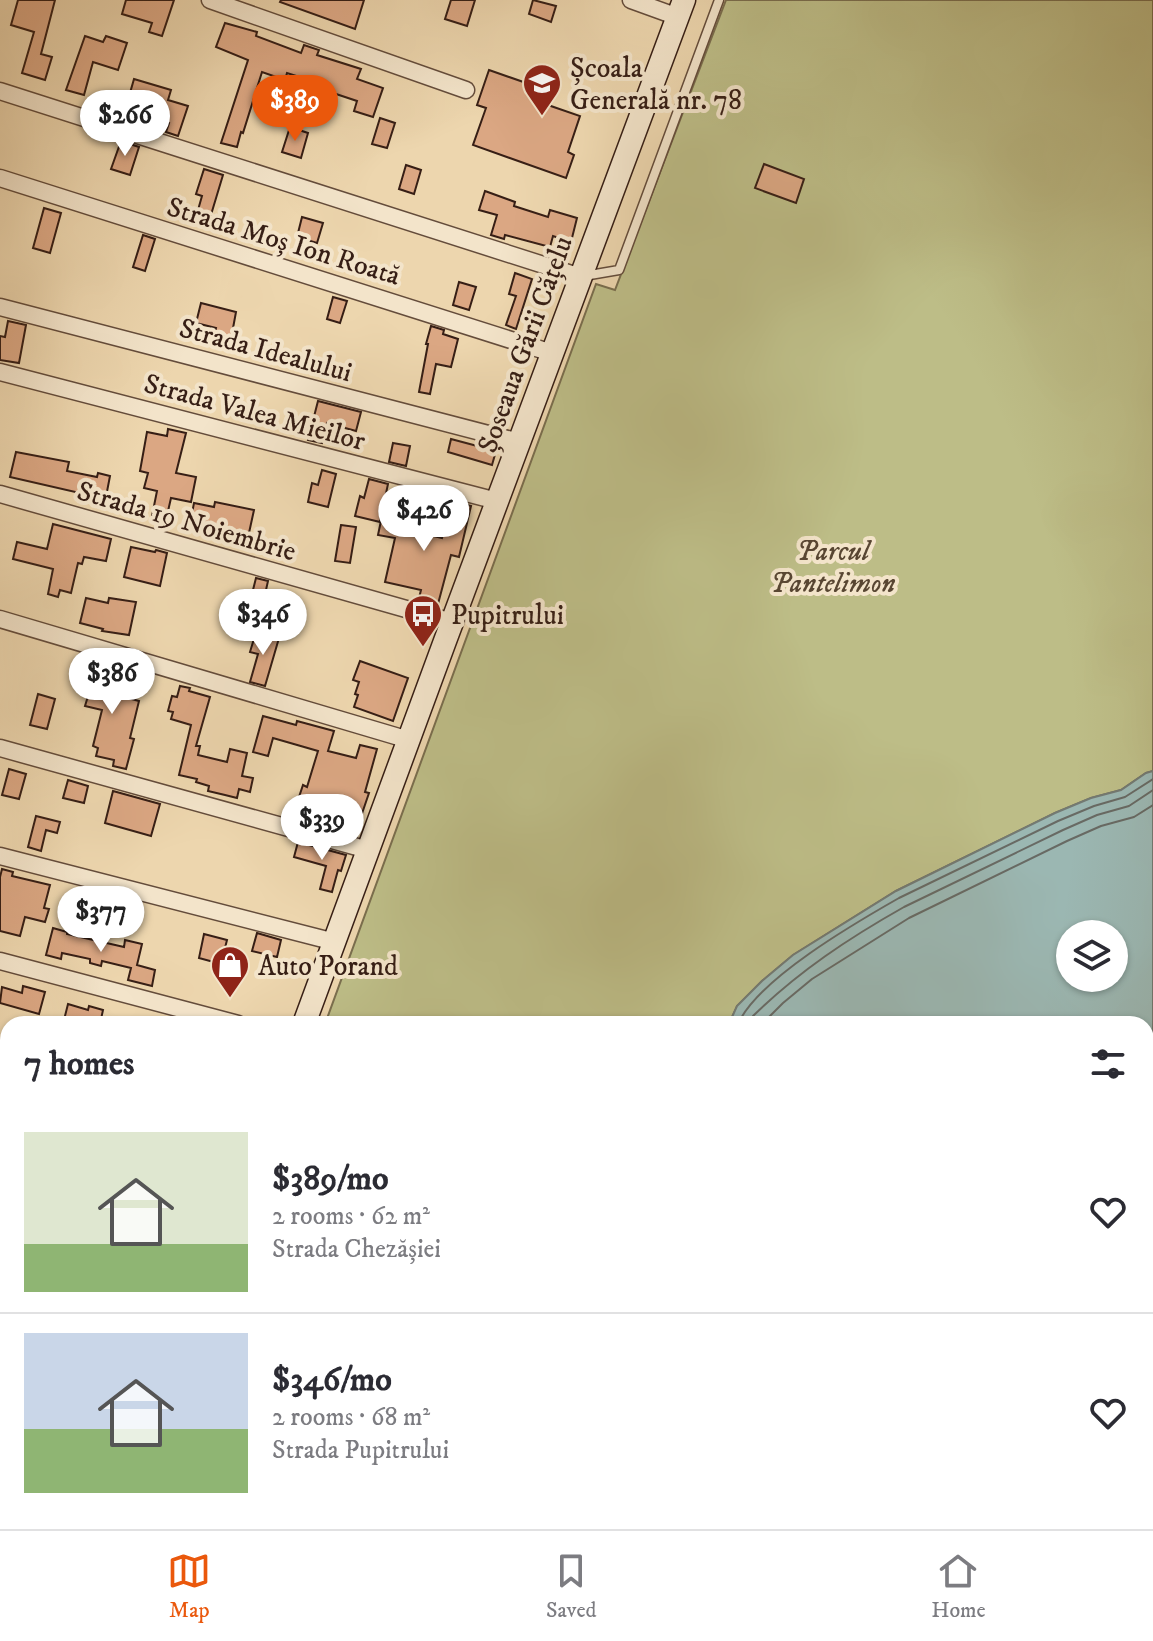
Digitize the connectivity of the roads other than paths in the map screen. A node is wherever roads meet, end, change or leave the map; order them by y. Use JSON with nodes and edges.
{"nodes":[{"id":1,"x":210,"y":0,"type":"edge"},
{"id":2,"x":631,"y":0,"type":"edge"},
{"id":3,"x":719,"y":0,"type":"edge"},
{"id":4,"x":681,"y":8,"type":"edge"},
{"id":5,"x":466,"y":90,"type":"dead end"},
{"id":6,"x":0,"y":91,"type":"edge"},
{"id":7,"x":0,"y":178,"type":"edge"},
{"id":8,"x":581,"y":277,"type":"junction"},
{"id":9,"x":0,"y":307,"type":"edge"},
{"id":10,"x":552,"y":353,"type":"junction"},
{"id":11,"x":0,"y":372,"type":"edge"},
{"id":12,"x":519,"y":442,"type":"junction"},
{"id":13,"x":0,"y":494,"type":"edge"},
{"id":14,"x":497,"y":501,"type":"junction"},
{"id":15,"x":0,"y":619,"type":"edge"},
{"id":16,"x":452,"y":622,"type":"junction"},
{"id":17,"x":409,"y":740,"type":"junction"},
{"id":18,"x":0,"y":748,"type":"edge"},
{"id":19,"x":368,"y":850,"type":"junction"},
{"id":20,"x":0,"y":856,"type":"edge"},
{"id":21,"x":335,"y":942,"type":"junction"},
{"id":22,"x":0,"y":961,"type":"edge"},
{"id":23,"x":208,"y":1016,"type":"edge"},
{"id":24,"x":307,"y":1016,"type":"edge"}],
"edges":[{"from":1,"to":5,"type":"street"},
{"from":2,"to":4,"type":"street"},
{"from":3,"to":8,"type":"lane"},
{"from":4,"to":8,"type":"main road","name":"Șoseaua Gării Cățelu"},
{"from":6,"to":8,"type":"street"},
{"from":7,"to":10,"type":"street","name":"Strada Moș Ion Roată"},
{"from":8,"to":10,"type":"main road","name":"Șoseaua Gării Cățelu"},
{"from":9,"to":12,"type":"street","name":"Strada Idealului"},
{"from":10,"to":12,"type":"main road","name":"Șoseaua Gării Cățelu"},
{"from":11,"to":14,"type":"street","name":"Strada Valea Mieilor"},
{"from":12,"to":14,"type":"main road","name":"Șoseaua Gării Cățelu"},
{"from":13,"to":16,"type":"street","name":"Strada 19 Noiembrie"},
{"from":14,"to":16,"type":"main road","name":"Șoseaua Gării Cățelu"},
{"from":15,"to":17,"type":"street"},
{"from":16,"to":17,"type":"main road","name":"Șoseaua Gării Cățelu"},
{"from":17,"to":19,"type":"main road","name":"Șoseaua Gării Cățelu"},
{"from":18,"to":19,"type":"street"},
{"from":19,"to":21,"type":"main road","name":"Șoseaua Gării Cățelu"},
{"from":20,"to":21,"type":"street"},
{"from":21,"to":24,"type":"main road","name":"Șoseaua Gării Cățelu"},
{"from":22,"to":23,"type":"street"}]}
